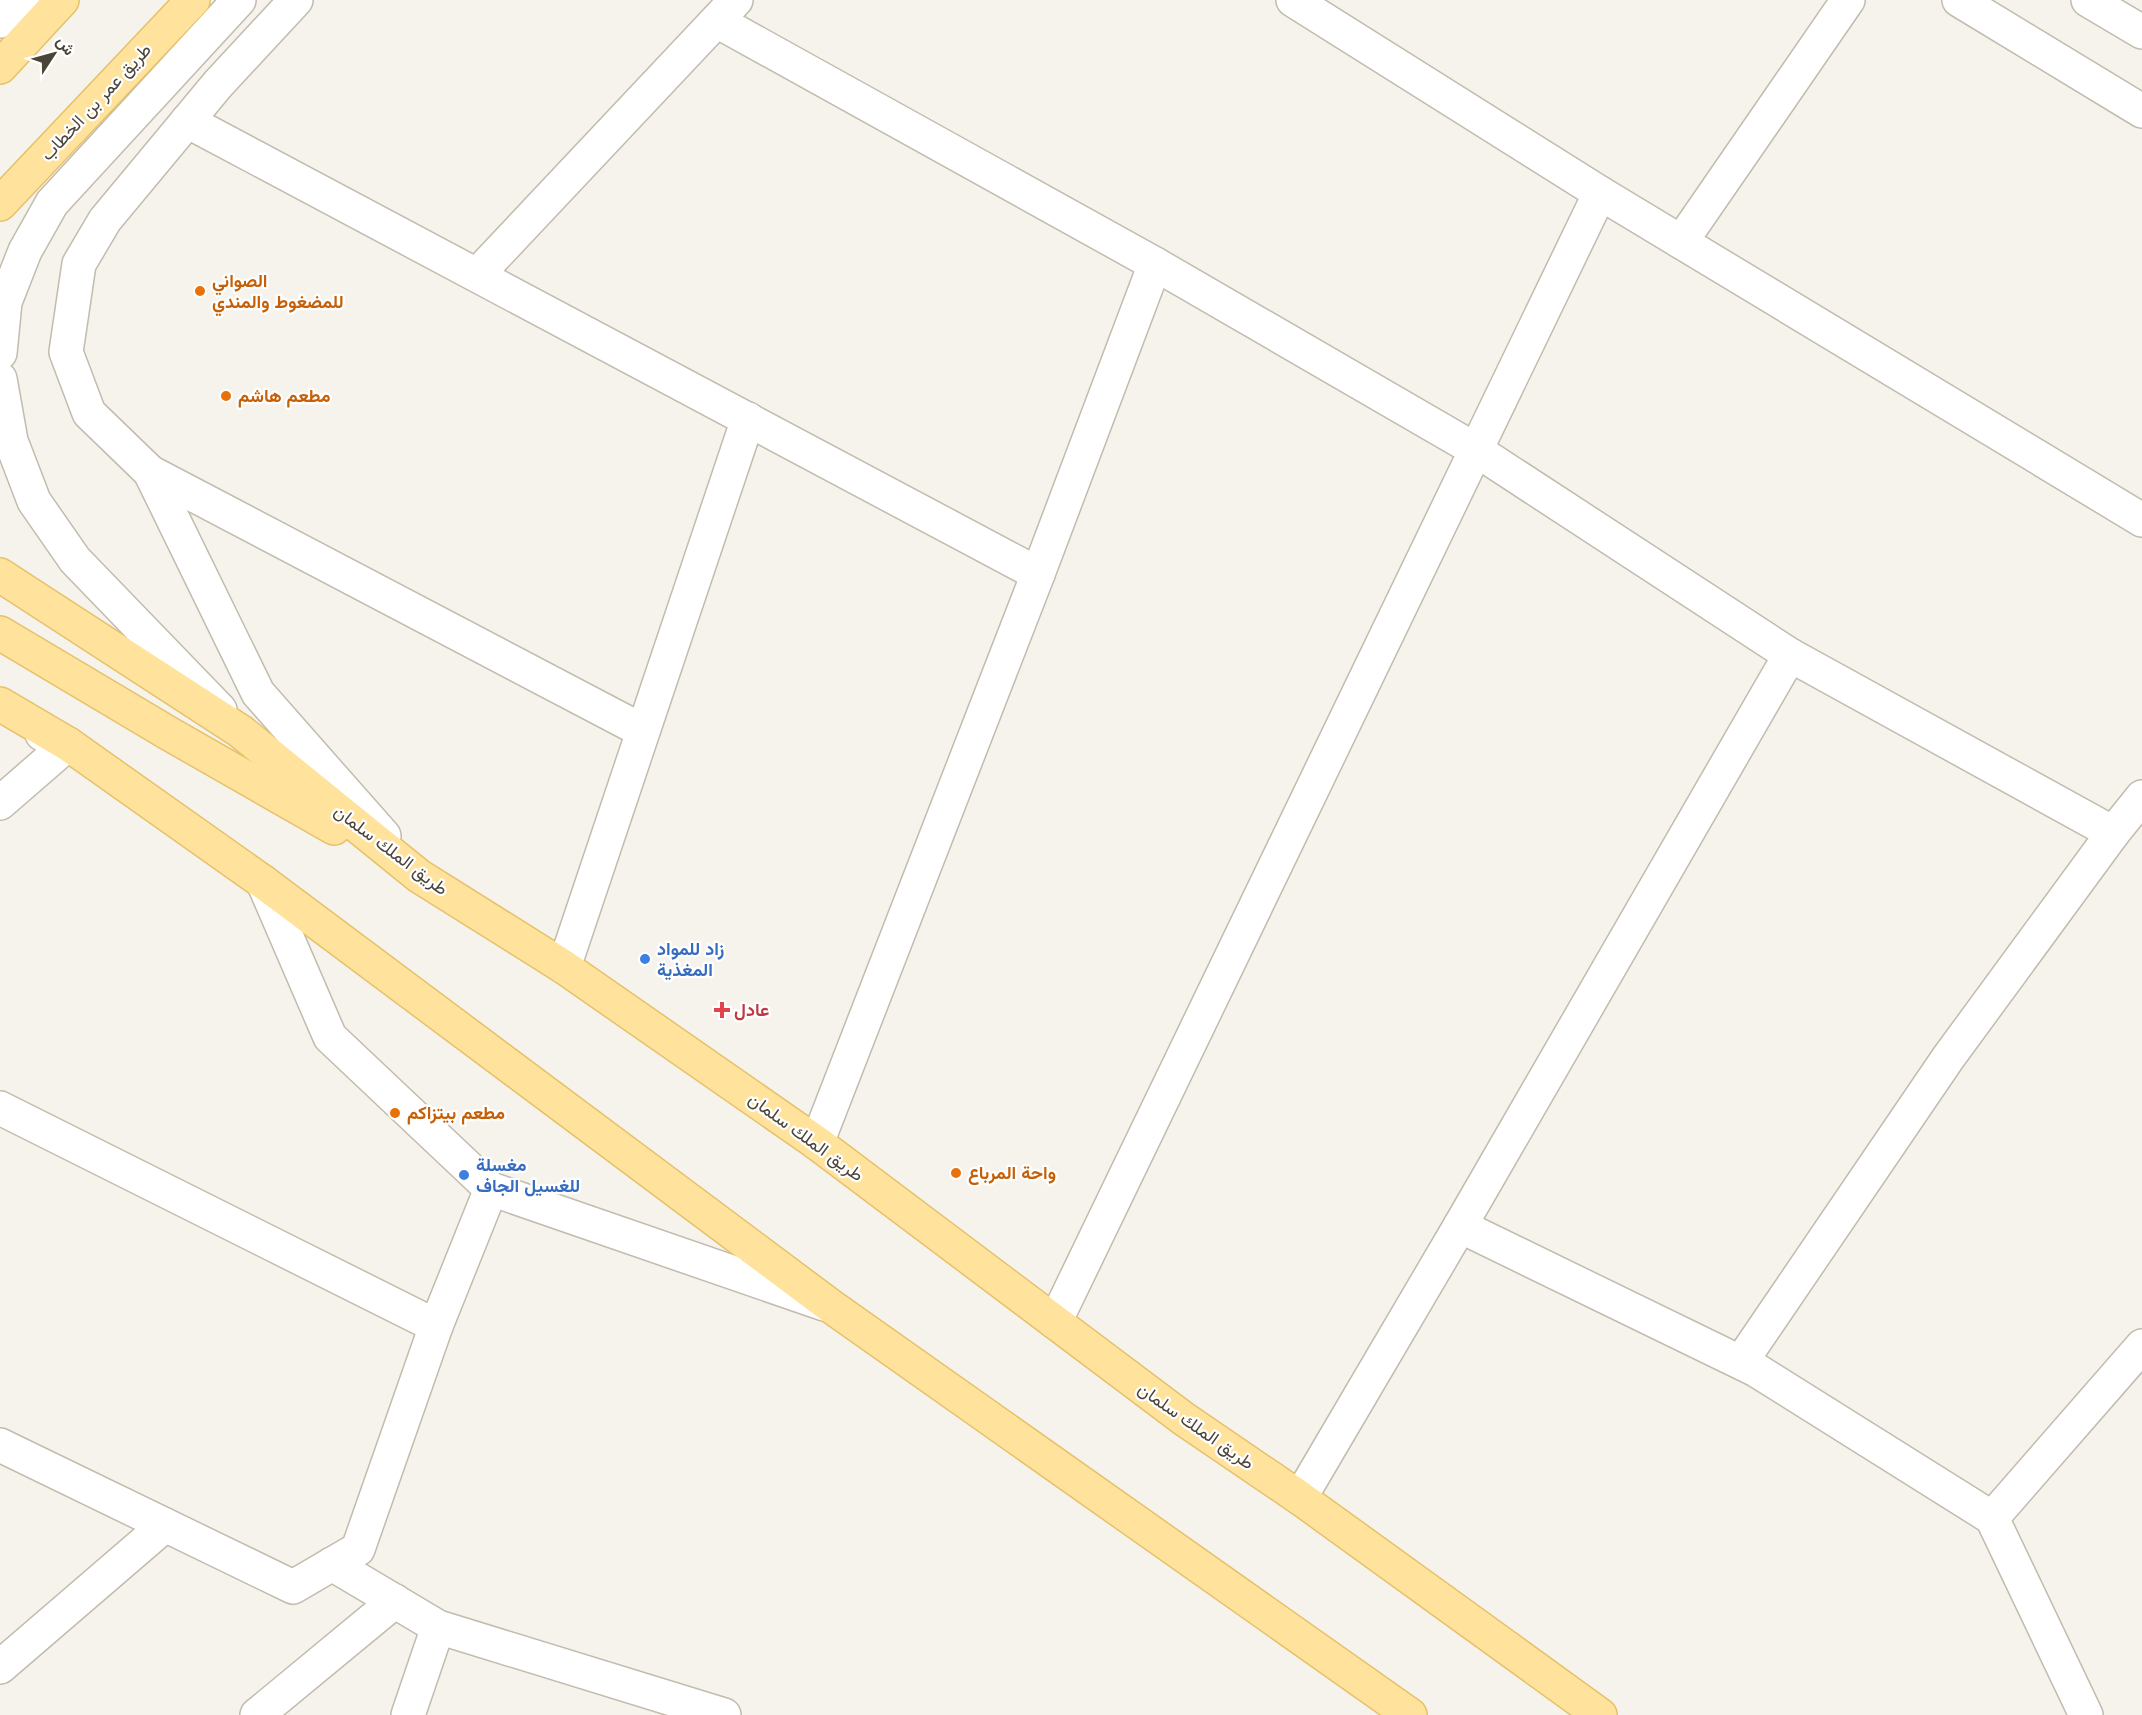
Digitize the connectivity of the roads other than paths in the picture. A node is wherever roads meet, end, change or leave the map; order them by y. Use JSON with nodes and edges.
{"nodes":[{"id":1,"x":28,"y":0,"type":"edge"},
{"id":2,"x":62,"y":0,"type":"edge"},
{"id":3,"x":193,"y":0,"type":"edge"},
{"id":4,"x":239,"y":0,"type":"edge"},
{"id":5,"x":296,"y":0,"type":"edge"},
{"id":6,"x":1293,"y":0,"type":"edge"},
{"id":7,"x":1848,"y":0,"type":"edge"},
{"id":8,"x":1959,"y":0,"type":"edge"},
{"id":9,"x":2088,"y":0,"type":"edge"},
{"id":10,"x":727,"y":11,"type":"edge"},
{"id":11,"x":0,"y":21,"type":"edge"},
{"id":12,"x":2142,"y":32,"type":"edge"},
{"id":13,"x":0,"y":68,"type":"edge"},
{"id":14,"x":2142,"y":111,"type":"edge"},
{"id":15,"x":187,"y":121,"type":"junction"},
{"id":16,"x":1600,"y":193,"type":"junction"},
{"id":17,"x":0,"y":204,"type":"edge"},
{"id":18,"x":1681,"y":242,"type":"junction"},
{"id":19,"x":1155,"y":264,"type":"junction"},
{"id":20,"x":477,"y":275,"type":"junction"},
{"id":21,"x":0,"y":353,"type":"edge"},
{"id":22,"x":0,"y":379,"type":"edge"},
{"id":23,"x":748,"y":419,"type":"junction"},
{"id":24,"x":1476,"y":450,"type":"junction"},
{"id":25,"x":150,"y":472,"type":"junction"},
{"id":26,"x":2142,"y":520,"type":"edge"},
{"id":27,"x":1038,"y":574,"type":"junction"},
{"id":28,"x":0,"y":575,"type":"edge"},
{"id":29,"x":0,"y":633,"type":"edge"},
{"id":30,"x":1790,"y":655,"type":"junction"},
{"id":31,"x":0,"y":704,"type":"edge"},
{"id":32,"x":0,"y":718,"type":"edge"},
{"id":33,"x":240,"y":731,"type":"junction"},
{"id":34,"x":643,"y":731,"type":"junction"},
{"id":35,"x":68,"y":744,"type":"junction"},
{"id":36,"x":2142,"y":797,"type":"edge"},
{"id":37,"x":0,"y":802,"type":"edge"},
{"id":38,"x":2113,"y":833,"type":"junction"},
{"id":39,"x":420,"y":876,"type":"junction"},
{"id":40,"x":263,"y":882,"type":"junction"},
{"id":41,"x":564,"y":967,"type":"junction"},
{"id":42,"x":0,"y":1108,"type":"edge"},
{"id":43,"x":817,"y":1143,"type":"junction"},
{"id":44,"x":491,"y":1189,"type":"junction"},
{"id":45,"x":1460,"y":1226,"type":"junction"},
{"id":46,"x":832,"y":1307,"type":"junction"},
{"id":47,"x":1055,"y":1322,"type":"junction"},
{"id":48,"x":436,"y":1326,"type":"junction"},
{"id":49,"x":2142,"y":1346,"type":"edge"},
{"id":50,"x":1741,"y":1362,"type":"junction"},
{"id":51,"x":0,"y":1445,"type":"edge"},
{"id":52,"x":1300,"y":1498,"type":"junction"},
{"id":53,"x":1992,"y":1518,"type":"junction"},
{"id":54,"x":165,"y":1525,"type":"junction"},
{"id":55,"x":332,"y":1564,"type":"junction"},
{"id":56,"x":394,"y":1601,"type":"junction"},
{"id":57,"x":438,"y":1627,"type":"junction"},
{"id":58,"x":0,"y":1667,"type":"edge"},
{"id":59,"x":257,"y":1715,"type":"edge"},
{"id":60,"x":408,"y":1715,"type":"edge"},
{"id":61,"x":724,"y":1715,"type":"edge"},
{"id":62,"x":1410,"y":1715,"type":"edge"},
{"id":63,"x":1600,"y":1715,"type":"edge"},
{"id":64,"x":2086,"y":1715,"type":"edge"}],
"edges":[{"from":1,"to":11,"type":"street"},
{"from":2,"to":13,"type":"main road"},
{"from":3,"to":17,"type":"main road","name":"طريق عمر بن الخطاب"},
{"from":4,"to":21,"type":"street"},
{"from":5,"to":15,"type":"street"},
{"from":6,"to":16,"type":"street"},
{"from":7,"to":18,"type":"street"},
{"from":8,"to":14,"type":"street"},
{"from":9,"to":12,"type":"street"},
{"from":10,"to":19,"type":"street"},
{"from":10,"to":20,"type":"street"},
{"from":15,"to":20,"type":"street"},
{"from":15,"to":25,"type":"street"},
{"from":16,"to":18,"type":"street"},
{"from":16,"to":24,"type":"street"},
{"from":18,"to":26,"type":"street"},
{"from":19,"to":24,"type":"street"},
{"from":19,"to":27,"type":"street"},
{"from":20,"to":23,"type":"street"},
{"from":22,"to":33,"type":"street"},
{"from":23,"to":27,"type":"street"},
{"from":23,"to":34,"type":"street"},
{"from":24,"to":30,"type":"street"},
{"from":24,"to":47,"type":"street"},
{"from":25,"to":34,"type":"street"},
{"from":25,"to":39,"type":"street"},
{"from":27,"to":43,"type":"street"},
{"from":28,"to":33,"type":"main road","name":"طريق الملك سلمان"},
{"from":29,"to":39,"type":"main road"},
{"from":30,"to":38,"type":"street"},
{"from":30,"to":45,"type":"street"},
{"from":31,"to":35,"type":"main road"},
{"from":32,"to":35,"type":"street"},
{"from":33,"to":39,"type":"main road","name":"طريق الملك سلمان"},
{"from":34,"to":41,"type":"street"},
{"from":35,"to":37,"type":"street"},
{"from":35,"to":40,"type":"main road"},
{"from":36,"to":38,"type":"street"},
{"from":38,"to":50,"type":"street"},
{"from":39,"to":41,"type":"main road","name":"طريق الملك سلمان"},
{"from":40,"to":44,"type":"street"},
{"from":40,"to":46,"type":"main road"},
{"from":41,"to":43,"type":"main road","name":"طريق الملك سلمان"},
{"from":42,"to":48,"type":"street"},
{"from":43,"to":47,"type":"main road","name":"طريق الملك سلمان"},
{"from":44,"to":46,"type":"street"},
{"from":44,"to":48,"type":"street"},
{"from":45,"to":50,"type":"street"},
{"from":45,"to":52,"type":"street"},
{"from":46,"to":62,"type":"main road"},
{"from":47,"to":52,"type":"main road","name":"طريق الملك سلمان"},
{"from":48,"to":55,"type":"street"},
{"from":49,"to":53,"type":"street"},
{"from":50,"to":53,"type":"street"},
{"from":51,"to":54,"type":"street"},
{"from":52,"to":63,"type":"main road","name":"طريق الملك سلمان"},
{"from":53,"to":64,"type":"street"},
{"from":54,"to":55,"type":"street"},
{"from":54,"to":58,"type":"street"},
{"from":55,"to":56,"type":"street"},
{"from":56,"to":57,"type":"street"},
{"from":56,"to":59,"type":"street"},
{"from":57,"to":60,"type":"street"},
{"from":57,"to":61,"type":"street"}]}
